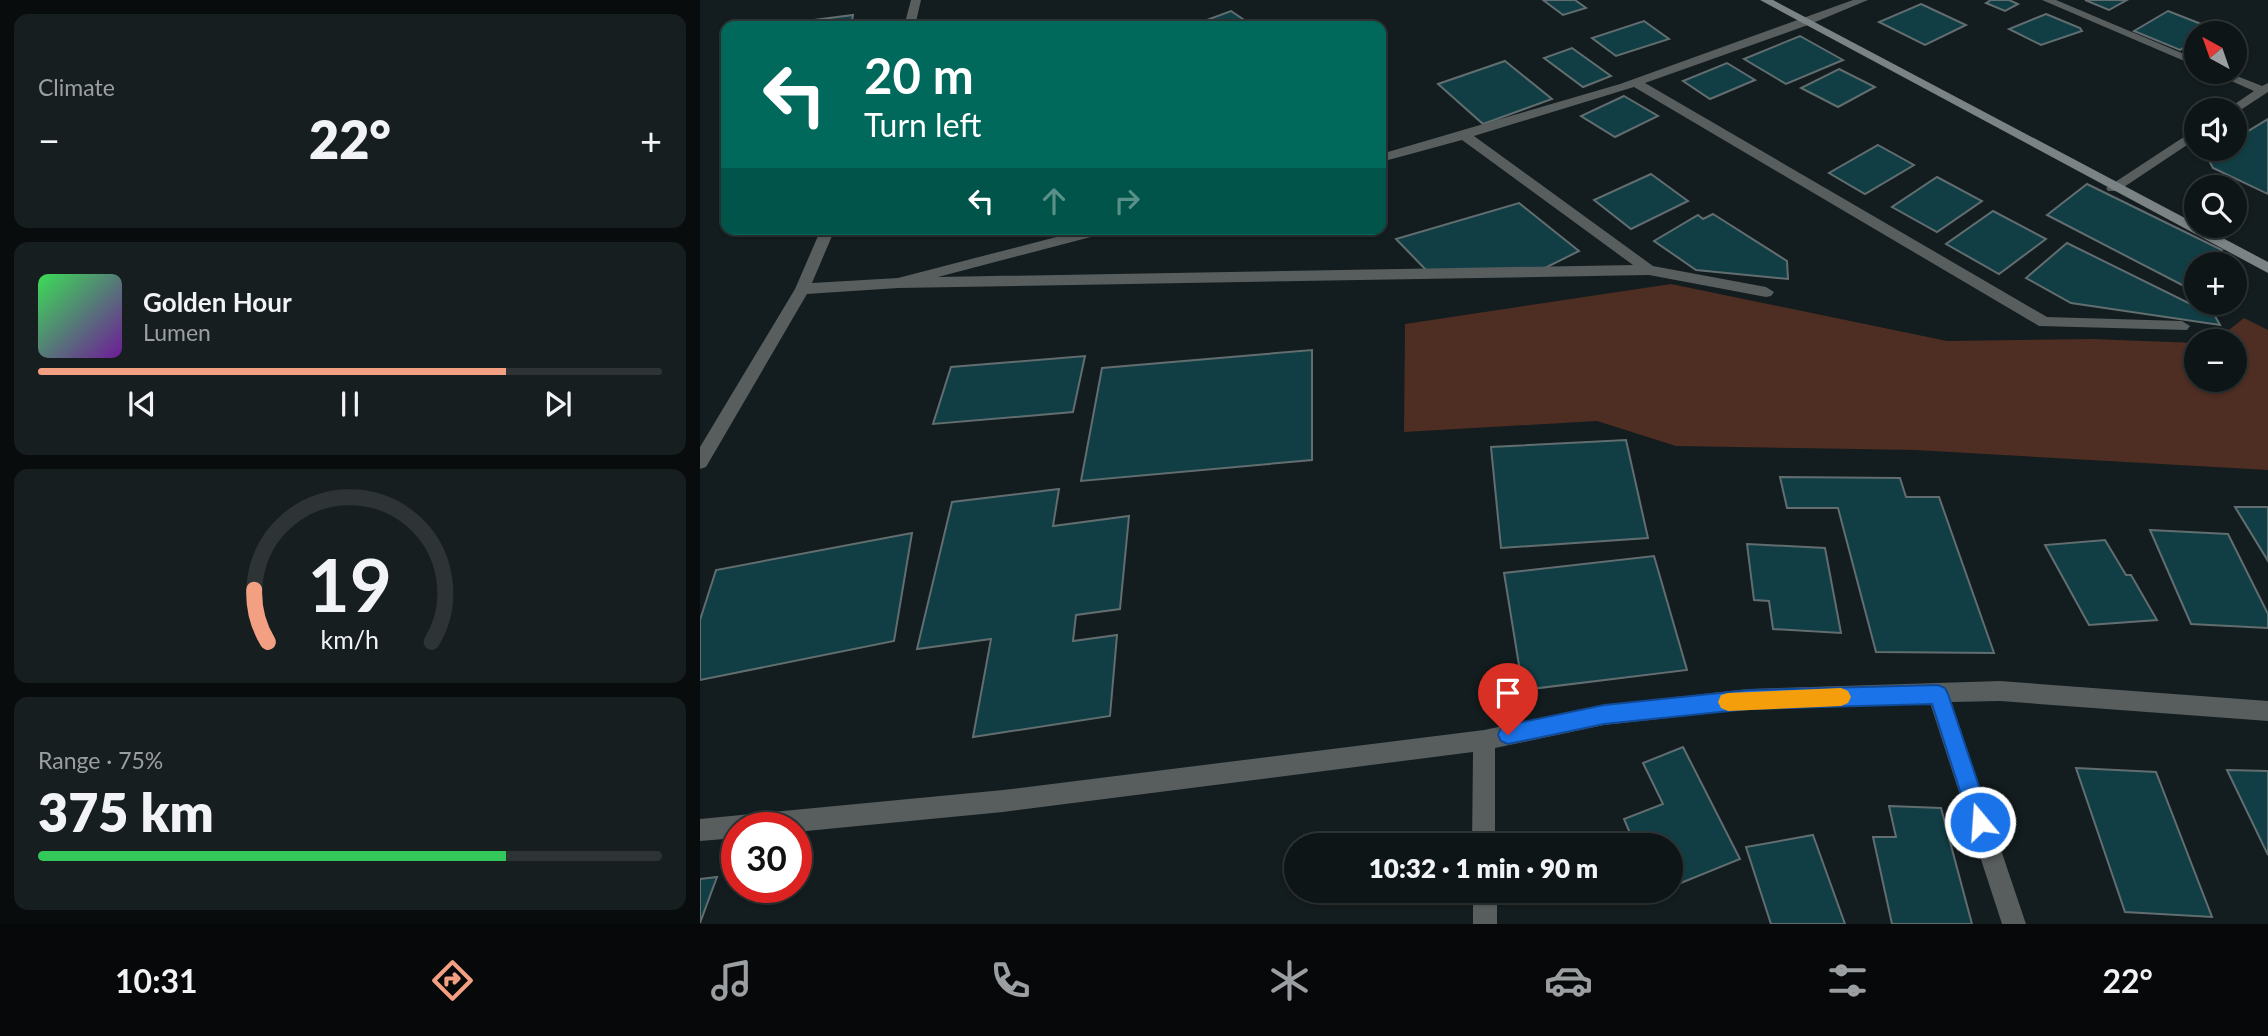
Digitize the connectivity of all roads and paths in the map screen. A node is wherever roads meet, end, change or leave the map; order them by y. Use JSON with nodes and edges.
{"nodes":[{"id":1,"x":916,"y":0,"type":"edge"},
{"id":2,"x":1765,"y":0,"type":"edge"},
{"id":3,"x":1863,"y":0,"type":"edge"},
{"id":4,"x":2047,"y":0,"type":"edge"},
{"id":5,"x":910,"y":21,"type":"edge"},
{"id":6,"x":1807,"y":22,"type":"junction"},
{"id":7,"x":2184,"y":58,"type":"edge"},
{"id":8,"x":1633,"y":81,"type":"junction"},
{"id":9,"x":2247,"y":82,"type":"edge"},
{"id":10,"x":2265,"y":88,"type":"edge"},
{"id":11,"x":2247,"y":100,"type":"edge"},
{"id":12,"x":1465,"y":136,"type":"junction"},
{"id":13,"x":2184,"y":142,"type":"edge"},
{"id":14,"x":1386,"y":157,"type":"edge"},
{"id":15,"x":2113,"y":188,"type":"junction"},
{"id":16,"x":825,"y":235,"type":"edge"},
{"id":17,"x":1082,"y":235,"type":"edge"},
{"id":18,"x":2268,"y":268,"type":"edge"},
{"id":19,"x":1649,"y":270,"type":"junction"},
{"id":20,"x":898,"y":283,"type":"junction"},
{"id":21,"x":802,"y":289,"type":"junction"},
{"id":22,"x":1766,"y":292,"type":"dead end"},
{"id":23,"x":2182,"y":326,"type":"dead end"},
{"id":24,"x":700,"y":462,"type":"edge"},
{"id":25,"x":1938,"y":694,"type":"junction"},
{"id":26,"x":2268,"y":711,"type":"edge"},
{"id":27,"x":1484,"y":740,"type":"junction"},
{"id":28,"x":700,"y":830,"type":"edge"},
{"id":29,"x":1484,"y":833,"type":"edge"},
{"id":30,"x":1485,"y":903,"type":"edge"},
{"id":31,"x":1485,"y":924,"type":"edge"},
{"id":32,"x":2014,"y":924,"type":"edge"}],
"edges":[{"from":1,"to":5,"type":"street"},
{"from":2,"to":6,"type":"street"},
{"from":3,"to":6,"type":"street"},
{"from":4,"to":7,"type":"street"},
{"from":6,"to":8,"type":"street"},
{"from":6,"to":15,"type":"street"},
{"from":8,"to":12,"type":"street"},
{"from":8,"to":23,"type":"street"},
{"from":9,"to":10,"type":"street"},
{"from":10,"to":11,"type":"street"},
{"from":12,"to":14,"type":"street"},
{"from":12,"to":19,"type":"street"},
{"from":13,"to":15,"type":"street"},
{"from":15,"to":18,"type":"street"},
{"from":16,"to":21,"type":"street"},
{"from":17,"to":20,"type":"street"},
{"from":19,"to":20,"type":"street"},
{"from":19,"to":22,"type":"street"},
{"from":20,"to":21,"type":"street"},
{"from":21,"to":24,"type":"street"},
{"from":25,"to":26,"type":"street"},
{"from":25,"to":27,"type":"street"},
{"from":25,"to":32,"type":"street"},
{"from":27,"to":28,"type":"street"},
{"from":27,"to":29,"type":"street"},
{"from":30,"to":31,"type":"street"}]}
